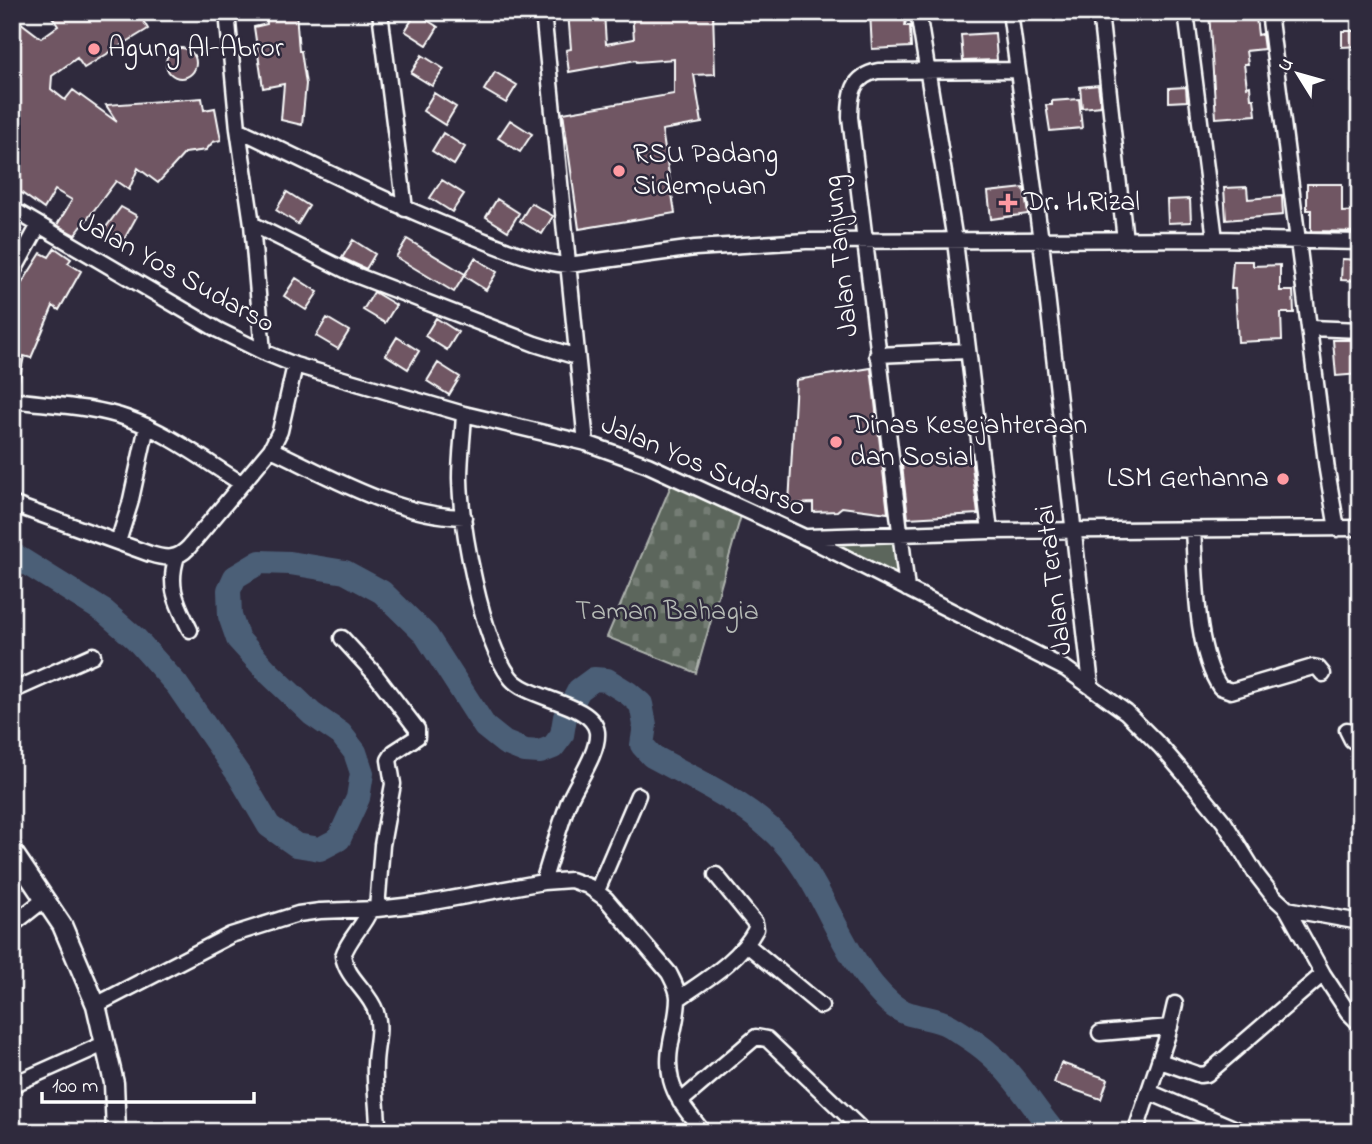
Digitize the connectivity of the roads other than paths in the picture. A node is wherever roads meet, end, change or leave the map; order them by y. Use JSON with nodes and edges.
{"nodes":[{"id":1,"x":228,"y":12,"type":"edge"},
{"id":2,"x":380,"y":12,"type":"edge"},
{"id":3,"x":543,"y":12,"type":"edge"},
{"id":4,"x":918,"y":12,"type":"edge"},
{"id":5,"x":1010,"y":12,"type":"edge"},
{"id":6,"x":1100,"y":12,"type":"edge"},
{"id":7,"x":1186,"y":12,"type":"edge"},
{"id":8,"x":1269,"y":12,"type":"edge"},
{"id":9,"x":1017,"y":70,"type":"junction"},
{"id":10,"x":928,"y":71,"type":"junction"},
{"id":11,"x":238,"y":129,"type":"junction"},
{"id":12,"x":12,"y":209,"type":"edge"},
{"id":13,"x":405,"y":209,"type":"junction"},
{"id":14,"x":252,"y":224,"type":"junction"},
{"id":15,"x":39,"y":225,"type":"junction"},
{"id":16,"x":1215,"y":239,"type":"junction"},
{"id":17,"x":1125,"y":240,"type":"junction"},
{"id":18,"x":1299,"y":240,"type":"junction"},
{"id":19,"x":865,"y":241,"type":"junction"},
{"id":20,"x":1041,"y":241,"type":"junction"},
{"id":21,"x":954,"y":242,"type":"junction"},
{"id":22,"x":1360,"y":242,"type":"edge"},
{"id":23,"x":568,"y":265,"type":"junction"},
{"id":24,"x":12,"y":274,"type":"edge"},
{"id":25,"x":1311,"y":328,"type":"junction"},
{"id":26,"x":1360,"y":330,"type":"edge"},
{"id":27,"x":967,"y":351,"type":"junction"},
{"id":28,"x":263,"y":352,"type":"junction"},
{"id":29,"x":877,"y":355,"type":"junction"},
{"id":30,"x":577,"y":357,"type":"junction"},
{"id":31,"x":295,"y":365,"type":"junction"},
{"id":32,"x":12,"y":400,"type":"edge"},
{"id":33,"x":464,"y":414,"type":"junction"},
{"id":34,"x":147,"y":426,"type":"junction"},
{"id":35,"x":586,"y":443,"type":"junction"},
{"id":36,"x":271,"y":449,"type":"junction"},
{"id":37,"x":241,"y":483,"type":"junction"},
{"id":38,"x":12,"y":504,"type":"edge"},
{"id":39,"x":464,"y":517,"type":"junction"},
{"id":40,"x":1360,"y":528,"type":"edge"},
{"id":41,"x":1337,"y":529,"type":"junction"},
{"id":42,"x":1073,"y":530,"type":"junction"},
{"id":43,"x":1193,"y":530,"type":"junction"},
{"id":44,"x":990,"y":531,"type":"junction"},
{"id":45,"x":900,"y":534,"type":"junction"},
{"id":46,"x":805,"y":537,"type":"junction"},
{"id":47,"x":118,"y":541,"type":"junction"},
{"id":48,"x":177,"y":556,"type":"junction"},
{"id":49,"x":907,"y":589,"type":"junction"},
{"id":50,"x":190,"y":630,"type":"dead end"},
{"id":51,"x":342,"y":638,"type":"dead end"},
{"id":52,"x":93,"y":655,"type":"dead end"},
{"id":53,"x":1322,"y":674,"type":"dead end"},
{"id":54,"x":1091,"y":685,"type":"junction"},
{"id":55,"x":12,"y":691,"type":"edge"},
{"id":56,"x":1348,"y":730,"type":"dead end"},
{"id":57,"x":1360,"y":745,"type":"edge"},
{"id":58,"x":638,"y":795,"type":"dead end"},
{"id":59,"x":12,"y":851,"type":"edge"},
{"id":60,"x":716,"y":876,"type":"dead end"},
{"id":61,"x":543,"y":881,"type":"junction"},
{"id":62,"x":597,"y":891,"type":"junction"},
{"id":63,"x":46,"y":899,"type":"junction"},
{"id":64,"x":1287,"y":909,"type":"junction"},
{"id":65,"x":374,"y":910,"type":"junction"},
{"id":66,"x":1360,"y":922,"type":"edge"},
{"id":67,"x":12,"y":925,"type":"edge"},
{"id":68,"x":746,"y":944,"type":"junction"},
{"id":69,"x":1323,"y":974,"type":"junction"},
{"id":70,"x":678,"y":999,"type":"junction"},
{"id":71,"x":1175,"y":1004,"type":"dead end"},
{"id":72,"x":96,"y":1005,"type":"junction"},
{"id":73,"x":821,"y":1006,"type":"dead end"},
{"id":74,"x":1360,"y":1024,"type":"edge"},
{"id":75,"x":1170,"y":1027,"type":"junction"},
{"id":76,"x":1100,"y":1033,"type":"dead end"},
{"id":77,"x":106,"y":1043,"type":"junction"},
{"id":78,"x":1160,"y":1061,"type":"junction"},
{"id":79,"x":12,"y":1085,"type":"edge"},
{"id":80,"x":1149,"y":1092,"type":"junction"},
{"id":81,"x":680,"y":1102,"type":"junction"},
{"id":82,"x":1138,"y":1124,"type":"dead end"},
{"id":83,"x":378,"y":1130,"type":"dead end"},
{"id":84,"x":116,"y":1132,"type":"edge"},
{"id":85,"x":702,"y":1132,"type":"edge"},
{"id":86,"x":858,"y":1132,"type":"edge"},
{"id":87,"x":1243,"y":1132,"type":"edge"}],
"edges":[{"from":1,"to":11,"type":"street"},
{"from":2,"to":13,"type":"street"},
{"from":3,"to":23,"type":"street"},
{"from":4,"to":10,"type":"street"},
{"from":5,"to":9,"type":"street","name":"Jalan Teratai"},
{"from":6,"to":17,"type":"street"},
{"from":7,"to":16,"type":"street"},
{"from":8,"to":18,"type":"street"},
{"from":9,"to":10,"type":"street","name":"Jalan Tanjung"},
{"from":9,"to":20,"type":"street","name":"Jalan Teratai"},
{"from":10,"to":19,"type":"street","name":"Jalan Tanjung"},
{"from":10,"to":21,"type":"street"},
{"from":11,"to":13,"type":"street"},
{"from":11,"to":14,"type":"street"},
{"from":12,"to":15,"type":"street","name":"Jalan Yos Sudarso"},
{"from":13,"to":23,"type":"street"},
{"from":14,"to":28,"type":"street"},
{"from":14,"to":30,"type":"street"},
{"from":15,"to":24,"type":"street"},
{"from":15,"to":28,"type":"street","name":"Jalan Yos Sudarso"},
{"from":16,"to":17,"type":"street"},
{"from":16,"to":18,"type":"street"},
{"from":17,"to":20,"type":"street"},
{"from":18,"to":22,"type":"street"},
{"from":18,"to":25,"type":"street"},
{"from":19,"to":21,"type":"street"},
{"from":19,"to":23,"type":"street"},
{"from":19,"to":29,"type":"street","name":"Jalan Tanjung"},
{"from":20,"to":21,"type":"street"},
{"from":20,"to":42,"type":"street","name":"Jalan Teratai"},
{"from":21,"to":27,"type":"street"},
{"from":23,"to":30,"type":"street"},
{"from":25,"to":26,"type":"street"},
{"from":25,"to":41,"type":"street"},
{"from":27,"to":29,"type":"street"},
{"from":27,"to":44,"type":"street"},
{"from":28,"to":31,"type":"street","name":"Jalan Yos Sudarso"},
{"from":29,"to":45,"type":"street","name":"Jalan Tanjung"},
{"from":30,"to":35,"type":"street"},
{"from":31,"to":33,"type":"street","name":"Jalan Yos Sudarso"},
{"from":31,"to":36,"type":"street"},
{"from":32,"to":34,"type":"street"},
{"from":33,"to":35,"type":"street","name":"Jalan Yos Sudarso"},
{"from":33,"to":39,"type":"street"},
{"from":34,"to":37,"type":"street"},
{"from":34,"to":47,"type":"street"},
{"from":35,"to":46,"type":"street","name":"Jalan Yos Sudarso"},
{"from":36,"to":37,"type":"street"},
{"from":36,"to":39,"type":"street"},
{"from":37,"to":48,"type":"street"},
{"from":38,"to":47,"type":"street"},
{"from":39,"to":61,"type":"street"},
{"from":40,"to":41,"type":"street"},
{"from":41,"to":43,"type":"street"},
{"from":42,"to":43,"type":"street"},
{"from":42,"to":44,"type":"street"},
{"from":42,"to":54,"type":"street","name":"Jalan Teratai"},
{"from":43,"to":53,"type":"street"},
{"from":44,"to":45,"type":"street"},
{"from":45,"to":46,"type":"street"},
{"from":45,"to":49,"type":"street","name":"Jalan Tanjung"},
{"from":46,"to":49,"type":"street","name":"Jalan Yos Sudarso"},
{"from":47,"to":48,"type":"street"},
{"from":48,"to":50,"type":"street"},
{"from":49,"to":54,"type":"street","name":"Jalan Yos Sudarso"},
{"from":51,"to":65,"type":"street"},
{"from":52,"to":55,"type":"street"},
{"from":54,"to":64,"type":"street","name":"Jalan Yos Sudarso"},
{"from":56,"to":57,"type":"street"},
{"from":58,"to":62,"type":"street"},
{"from":59,"to":63,"type":"main road"},
{"from":60,"to":68,"type":"street"},
{"from":61,"to":62,"type":"street"},
{"from":61,"to":65,"type":"street"},
{"from":62,"to":70,"type":"street"},
{"from":63,"to":67,"type":"street"},
{"from":63,"to":72,"type":"main road"},
{"from":64,"to":66,"type":"street"},
{"from":64,"to":69,"type":"street","name":"Jalan Yos Sudarso"},
{"from":65,"to":72,"type":"street"},
{"from":65,"to":83,"type":"street"},
{"from":68,"to":70,"type":"street"},
{"from":68,"to":73,"type":"street"},
{"from":69,"to":74,"type":"street","name":"Jalan Yos Sudarso"},
{"from":69,"to":78,"type":"street"},
{"from":70,"to":81,"type":"street"},
{"from":71,"to":75,"type":"street"},
{"from":72,"to":77,"type":"main road"},
{"from":75,"to":76,"type":"street"},
{"from":75,"to":78,"type":"street"},
{"from":77,"to":79,"type":"street"},
{"from":77,"to":84,"type":"main road"},
{"from":78,"to":80,"type":"street"},
{"from":80,"to":82,"type":"street"},
{"from":80,"to":87,"type":"street"},
{"from":81,"to":85,"type":"street"},
{"from":81,"to":86,"type":"street"}]}
